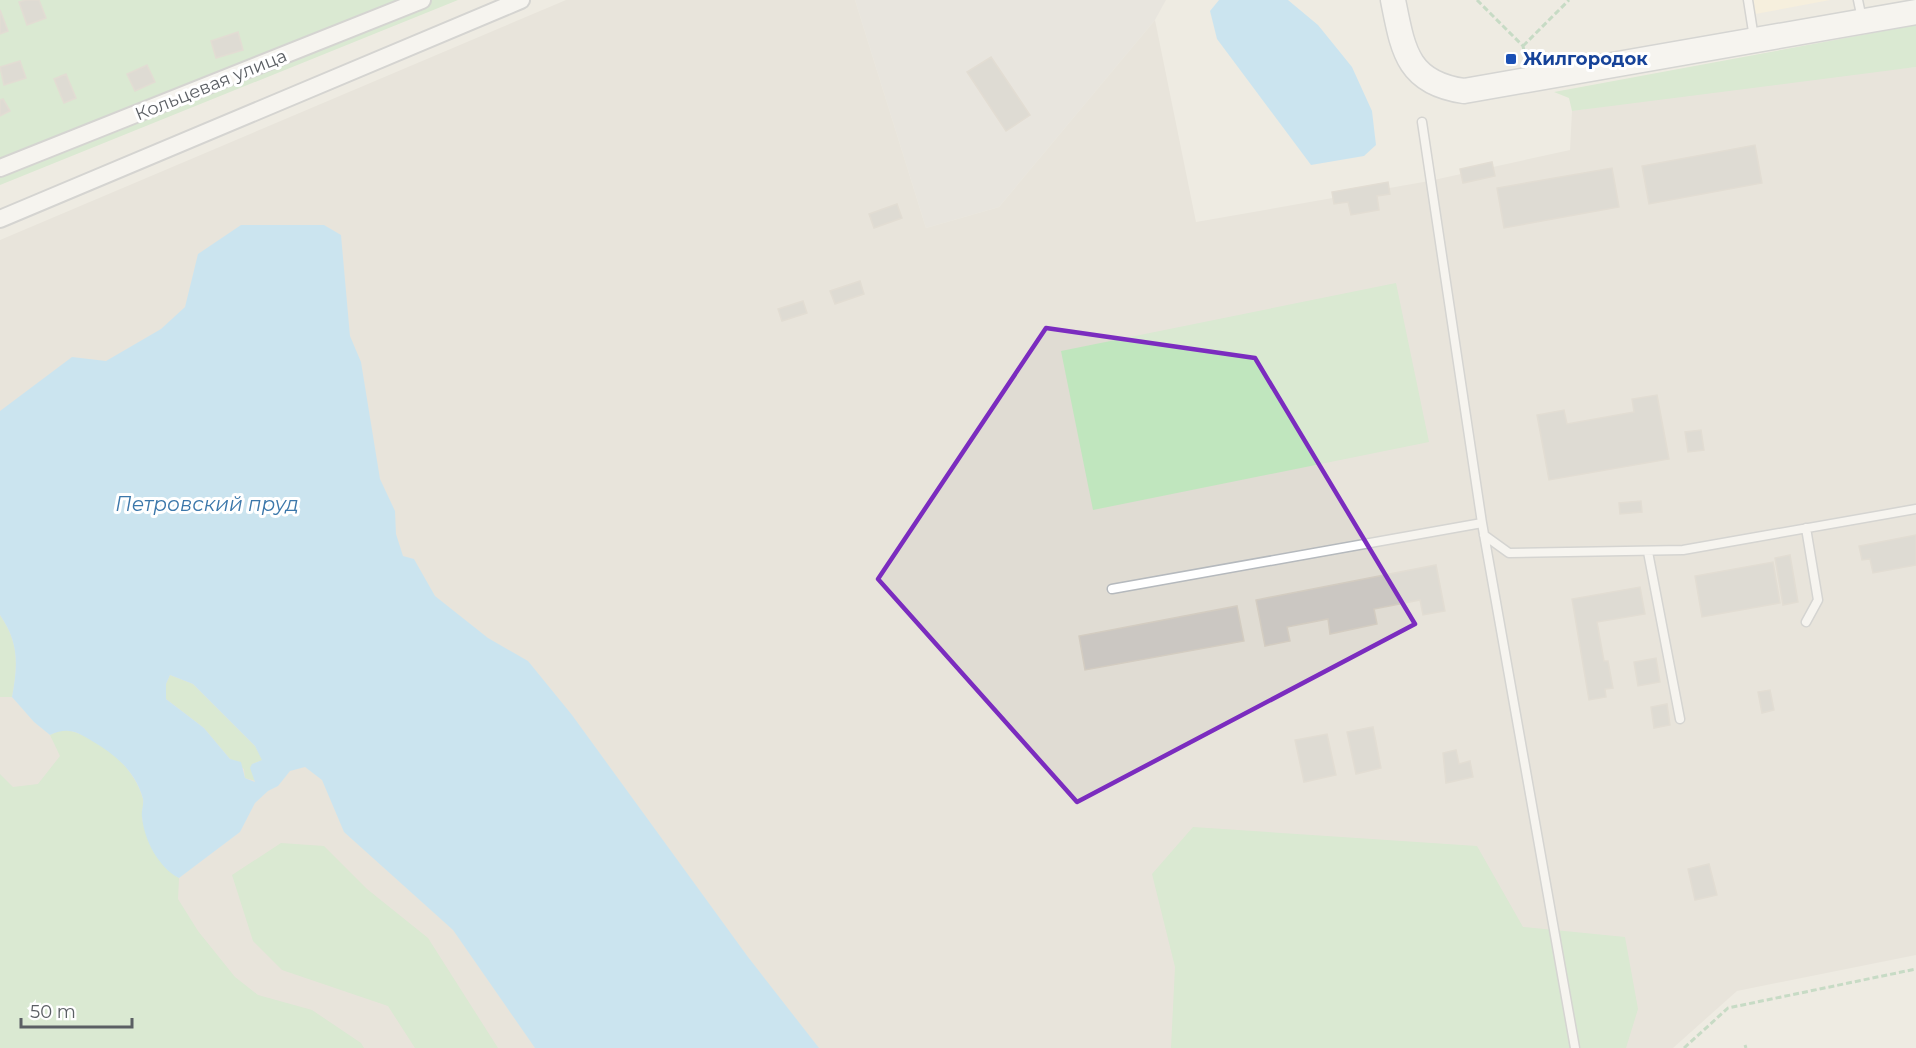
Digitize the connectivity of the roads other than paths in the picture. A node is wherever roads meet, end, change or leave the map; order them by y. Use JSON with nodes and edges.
{"nodes":[{"id":1,"x":422,"y":0,"type":"edge"},
{"id":2,"x":521,"y":0,"type":"edge"},
{"id":3,"x":1393,"y":0,"type":"edge"},
{"id":4,"x":1748,"y":0,"type":"edge"},
{"id":5,"x":1861,"y":11,"type":"edge"},
{"id":6,"x":1916,"y":12,"type":"edge"},
{"id":7,"x":1754,"y":40,"type":"junction"},
{"id":8,"x":1422,"y":122,"type":"dead end"},
{"id":9,"x":0,"y":168,"type":"edge"},
{"id":10,"x":0,"y":219,"type":"edge"},
{"id":11,"x":1916,"y":509,"type":"edge"},
{"id":12,"x":1482,"y":523,"type":"junction"},
{"id":13,"x":1806,"y":528,"type":"junction"},
{"id":14,"x":1484,"y":535,"type":"junction"},
{"id":15,"x":1648,"y":552,"type":"junction"},
{"id":16,"x":1112,"y":589,"type":"dead end"},
{"id":17,"x":1806,"y":622,"type":"dead end"},
{"id":18,"x":1680,"y":719,"type":"dead end"},
{"id":19,"x":1575,"y":1048,"type":"edge"}],
"edges":[{"from":1,"to":9,"type":"street","name":"Кольцевая улица"},
{"from":2,"to":10,"type":"street"},
{"from":3,"to":7,"type":"street"},
{"from":4,"to":7,"type":"lane"},
{"from":5,"to":6,"type":"street"},
{"from":5,"to":7,"type":"street"},
{"from":8,"to":12,"type":"lane"},
{"from":11,"to":13,"type":"lane"},
{"from":12,"to":14,"type":"lane"},
{"from":12,"to":16,"type":"lane"},
{"from":13,"to":15,"type":"lane"},
{"from":13,"to":17,"type":"lane"},
{"from":14,"to":15,"type":"lane"},
{"from":14,"to":19,"type":"lane"},
{"from":15,"to":18,"type":"lane"}]}
